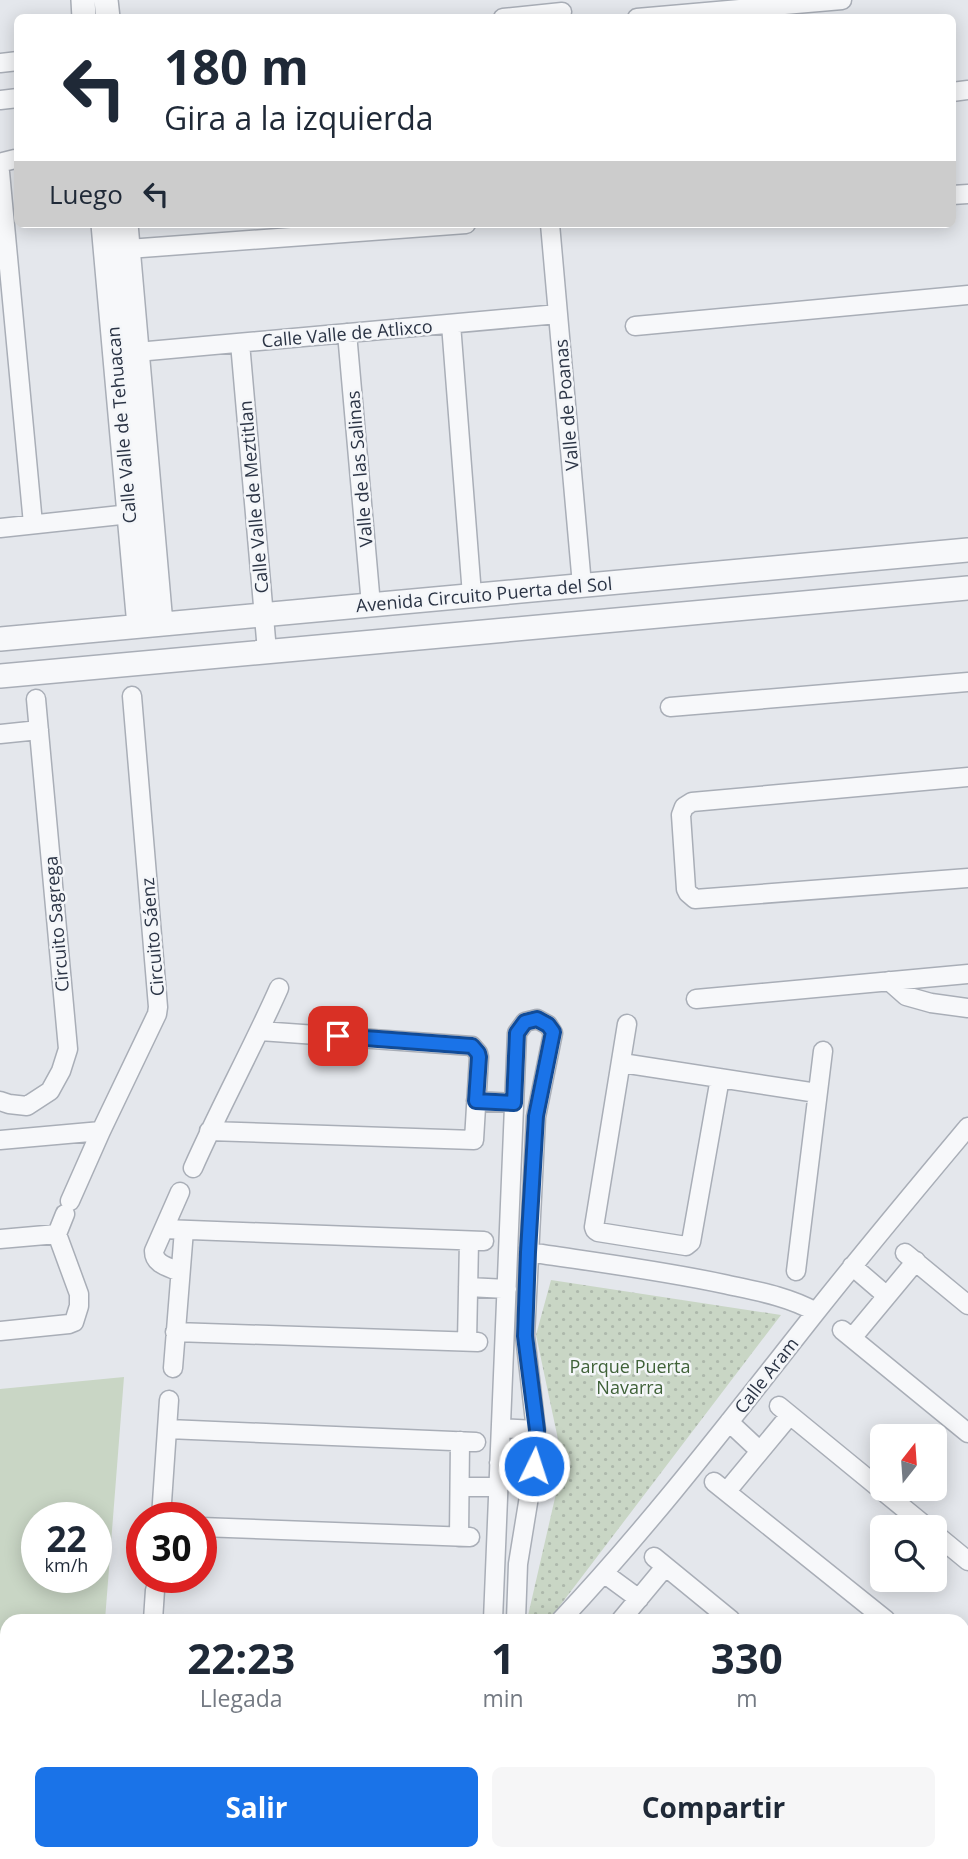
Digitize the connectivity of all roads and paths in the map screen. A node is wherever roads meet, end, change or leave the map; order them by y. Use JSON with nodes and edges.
{"nodes":[{"id":1,"x":842,"y":0,"type":"edge"},
{"id":2,"x":562,"y":12,"type":"dead end"},
{"id":3,"x":542,"y":14,"type":"edge"},
{"id":4,"x":683,"y":14,"type":"edge"},
{"id":5,"x":0,"y":172,"type":"edge"},
{"id":6,"x":104,"y":228,"type":"edge"},
{"id":7,"x":126,"y":228,"type":"edge"},
{"id":8,"x":412,"y":228,"type":"edge"},
{"id":9,"x":550,"y":228,"type":"edge"},
{"id":10,"x":128,"y":249,"type":"junction"},
{"id":11,"x":968,"y":295,"type":"edge"},
{"id":12,"x":121,"y":301,"type":"junction"},
{"id":13,"x":558,"y":314,"type":"junction"},
{"id":14,"x":451,"y":324,"type":"junction"},
{"id":15,"x":635,"y":326,"type":"dead end"},
{"id":16,"x":7,"y":331,"type":"edge"},
{"id":17,"x":347,"y":333,"type":"junction"},
{"id":18,"x":240,"y":342,"type":"junction"},
{"id":19,"x":137,"y":352,"type":"junction"},
{"id":20,"x":130,"y":514,"type":"junction"},
{"id":21,"x":33,"y":524,"type":"junction"},
{"id":22,"x":0,"y":528,"type":"edge"},
{"id":23,"x":968,"y":550,"type":"edge"},
{"id":24,"x":582,"y":585,"type":"junction"},
{"id":25,"x":968,"y":588,"type":"edge"},
{"id":26,"x":472,"y":595,"type":"junction"},
{"id":27,"x":371,"y":605,"type":"junction"},
{"id":28,"x":264,"y":615,"type":"junction"},
{"id":29,"x":150,"y":625,"type":"junction"},
{"id":30,"x":0,"y":639,"type":"edge"},
{"id":31,"x":267,"y":651,"type":"junction"},
{"id":32,"x":0,"y":676,"type":"edge"},
{"id":33,"x":968,"y":682,"type":"edge"},
{"id":34,"x":132,"y":696,"type":"dead end"},
{"id":35,"x":36,"y":699,"type":"dead end"},
{"id":36,"x":670,"y":707,"type":"dead end"},
{"id":37,"x":39,"y":730,"type":"junction"},
{"id":38,"x":0,"y":734,"type":"edge"},
{"id":39,"x":968,"y":777,"type":"edge"},
{"id":40,"x":968,"y":878,"type":"edge"},
{"id":41,"x":968,"y":974,"type":"edge"},
{"id":42,"x":888,"y":981,"type":"junction"},
{"id":43,"x":279,"y":988,"type":"dead end"},
{"id":44,"x":696,"y":999,"type":"dead end"},
{"id":45,"x":968,"y":1008,"type":"edge"},
{"id":46,"x":628,"y":1024,"type":"dead end"},
{"id":47,"x":260,"y":1031,"type":"junction"},
{"id":48,"x":823,"y":1051,"type":"dead end"},
{"id":49,"x":622,"y":1063,"type":"junction"},
{"id":50,"x":720,"y":1078,"type":"junction"},
{"id":51,"x":817,"y":1093,"type":"junction"},
{"id":52,"x":0,"y":1101,"type":"edge"},
{"id":53,"x":476,"y":1101,"type":"junction"},
{"id":54,"x":514,"y":1103,"type":"junction"},
{"id":55,"x":27,"y":1106,"type":"junction"},
{"id":56,"x":968,"y":1127,"type":"edge"},
{"id":57,"x":101,"y":1131,"type":"junction"},
{"id":58,"x":209,"y":1131,"type":"junction"},
{"id":59,"x":29,"y":1138,"type":"junction"},
{"id":60,"x":0,"y":1140,"type":"edge"},
{"id":61,"x":193,"y":1168,"type":"dead end"},
{"id":62,"x":180,"y":1192,"type":"dead end"},
{"id":63,"x":164,"y":1229,"type":"junction"},
{"id":64,"x":184,"y":1230,"type":"junction"},
{"id":65,"x":57,"y":1234,"type":"junction"},
{"id":66,"x":0,"y":1239,"type":"edge"},
{"id":67,"x":643,"y":1240,"type":"junction"},
{"id":68,"x":528,"y":1252,"type":"junction"},
{"id":69,"x":852,"y":1266,"type":"junction"},
{"id":70,"x":638,"y":1269,"type":"junction"},
{"id":71,"x":796,"y":1271,"type":"dead end"},
{"id":72,"x":180,"y":1272,"type":"junction"},
{"id":73,"x":468,"y":1287,"type":"junction"},
{"id":74,"x":507,"y":1289,"type":"junction"},
{"id":75,"x":887,"y":1296,"type":"junction"},
{"id":76,"x":968,"y":1305,"type":"edge"},
{"id":77,"x":816,"y":1312,"type":"junction"},
{"id":78,"x":0,"y":1331,"type":"edge"},
{"id":79,"x":175,"y":1332,"type":"junction"},
{"id":80,"x":173,"y":1368,"type":"dead end"},
{"id":81,"x":169,"y":1401,"type":"dead end"},
{"id":82,"x":729,"y":1422,"type":"junction"},
{"id":83,"x":501,"y":1428,"type":"junction"},
{"id":84,"x":168,"y":1429,"type":"junction"},
{"id":85,"x":537,"y":1430,"type":"junction"},
{"id":86,"x":968,"y":1433,"type":"edge"},
{"id":87,"x":760,"y":1451,"type":"junction"},
{"id":88,"x":499,"y":1463,"type":"junction"},
{"id":89,"x":534,"y":1466,"type":"junction"},
{"id":90,"x":460,"y":1487,"type":"junction"},
{"id":91,"x":499,"y":1487,"type":"junction"},
{"id":92,"x":163,"y":1502,"type":"edge"},
{"id":93,"x":912,"y":1515,"type":"edge"},
{"id":94,"x":217,"y":1528,"type":"edge"},
{"id":95,"x":947,"y":1544,"type":"edge"},
{"id":96,"x":968,"y":1561,"type":"edge"},
{"id":97,"x":605,"y":1574,"type":"junction"},
{"id":98,"x":155,"y":1593,"type":"edge"},
{"id":99,"x":639,"y":1599,"type":"junction"},
{"id":100,"x":153,"y":1614,"type":"edge"},
{"id":101,"x":493,"y":1614,"type":"edge"},
{"id":102,"x":516,"y":1614,"type":"edge"},
{"id":103,"x":567,"y":1614,"type":"edge"},
{"id":104,"x":626,"y":1614,"type":"edge"},
{"id":105,"x":723,"y":1614,"type":"edge"},
{"id":106,"x":879,"y":1614,"type":"edge"}],
"edges":[{"from":1,"to":4,"type":"street"},
{"from":2,"to":3,"type":"street"},
{"from":5,"to":16,"type":"street"},
{"from":6,"to":12,"type":"street","name":"Calle Valle de Tehuacan"},
{"from":7,"to":10,"type":"street","name":"Calle Valle de Tehuacan"},
{"from":8,"to":10,"type":"street"},
{"from":9,"to":13,"type":"street","name":"Valle de Poanas"},
{"from":10,"to":12,"type":"street","name":"Calle Valle de Tehuacan"},
{"from":11,"to":15,"type":"street"},
{"from":12,"to":19,"type":"street","name":"Calle Valle de Tehuacan"},
{"from":12,"to":20,"type":"street","name":"Calle Valle de Tehuacan"},
{"from":13,"to":14,"type":"street","name":"Calle Valle de Atlixco"},
{"from":13,"to":24,"type":"street","name":"Valle de Poanas"},
{"from":14,"to":17,"type":"street","name":"Calle Valle de Atlixco"},
{"from":14,"to":26,"type":"street"},
{"from":16,"to":21,"type":"street"},
{"from":17,"to":18,"type":"street","name":"Calle Valle de Atlixco"},
{"from":17,"to":27,"type":"street","name":"Valle de las Salinas"},
{"from":18,"to":19,"type":"street","name":"Calle Valle de Atlixco"},
{"from":18,"to":28,"type":"street","name":"Calle Valle de Meztitlan"},
{"from":19,"to":29,"type":"street","name":"Calle Valle de Tehuacan"},
{"from":20,"to":21,"type":"street"},
{"from":20,"to":29,"type":"street","name":"Calle Valle de Tehuacan"},
{"from":21,"to":22,"type":"street"},
{"from":23,"to":24,"type":"street","name":"Avenida Circuito Puerta del Sol"},
{"from":24,"to":26,"type":"street","name":"Avenida Circuito Puerta del Sol"},
{"from":25,"to":31,"type":"street"},
{"from":26,"to":27,"type":"street","name":"Avenida Circuito Puerta del Sol"},
{"from":27,"to":28,"type":"street","name":"Avenida Circuito Puerta del Sol"},
{"from":28,"to":29,"type":"street","name":"Avenida Circuito Puerta del Sol"},
{"from":28,"to":31,"type":"street","name":"Calle Valle de Meztitlan"},
{"from":29,"to":30,"type":"street","name":"Avenida Circuito Puerta del Sol"},
{"from":31,"to":32,"type":"street"},
{"from":33,"to":36,"type":"street"},
{"from":34,"to":57,"type":"street","name":"Circuito Sáenz"},
{"from":35,"to":37,"type":"street","name":"Circuito Sagrega"},
{"from":37,"to":38,"type":"street"},
{"from":37,"to":55,"type":"street","name":"Circuito Sagrega"},
{"from":39,"to":40,"type":"street"},
{"from":41,"to":42,"type":"street"},
{"from":42,"to":44,"type":"street"},
{"from":42,"to":45,"type":"street"},
{"from":43,"to":47,"type":"street"},
{"from":46,"to":49,"type":"street"},
{"from":47,"to":53,"type":"street"},
{"from":47,"to":58,"type":"street"},
{"from":48,"to":51,"type":"street"},
{"from":49,"to":50,"type":"street"},
{"from":49,"to":67,"type":"street"},
{"from":50,"to":51,"type":"street"},
{"from":50,"to":67,"type":"street"},
{"from":51,"to":71,"type":"street"},
{"from":52,"to":55,"type":"street"},
{"from":53,"to":54,"type":"street"},
{"from":53,"to":58,"type":"street"},
{"from":54,"to":68,"type":"street"},
{"from":54,"to":74,"type":"street"},
{"from":55,"to":59,"type":"street"},
{"from":56,"to":69,"type":"street","name":"Calle Aram"},
{"from":57,"to":59,"type":"street"},
{"from":57,"to":65,"type":"street","name":"Circuito Sáenz"},
{"from":58,"to":61,"type":"street"},
{"from":59,"to":60,"type":"street"},
{"from":62,"to":63,"type":"street"},
{"from":63,"to":64,"type":"street"},
{"from":63,"to":72,"type":"street"},
{"from":64,"to":72,"type":"street"},
{"from":64,"to":73,"type":"street"},
{"from":65,"to":66,"type":"street"},
{"from":65,"to":78,"type":"street"},
{"from":67,"to":70,"type":"street"},
{"from":68,"to":70,"type":"street"},
{"from":68,"to":85,"type":"street"},
{"from":69,"to":75,"type":"street"},
{"from":69,"to":77,"type":"street","name":"Calle Aram"},
{"from":70,"to":77,"type":"street"},
{"from":72,"to":79,"type":"street"},
{"from":73,"to":74,"type":"street"},
{"from":73,"to":79,"type":"street"},
{"from":74,"to":83,"type":"street"},
{"from":75,"to":76,"type":"street"},
{"from":75,"to":86,"type":"street"},
{"from":77,"to":82,"type":"street","name":"Calle Aram"},
{"from":79,"to":80,"type":"street"},
{"from":81,"to":84,"type":"street"},
{"from":82,"to":87,"type":"street"},
{"from":82,"to":97,"type":"street","name":"Calle Aram"},
{"from":83,"to":85,"type":"street"},
{"from":83,"to":88,"type":"street"},
{"from":84,"to":90,"type":"street"},
{"from":84,"to":92,"type":"street"},
{"from":85,"to":89,"type":"street"},
{"from":87,"to":93,"type":"street"},
{"from":87,"to":106,"type":"street"},
{"from":88,"to":89,"type":"street"},
{"from":88,"to":91,"type":"street"},
{"from":89,"to":102,"type":"street"},
{"from":90,"to":91,"type":"street"},
{"from":90,"to":94,"type":"street"},
{"from":91,"to":101,"type":"street"},
{"from":95,"to":96,"type":"street"},
{"from":97,"to":99,"type":"street"},
{"from":97,"to":103,"type":"street","name":"Calle Aram"},
{"from":98,"to":100,"type":"street"},
{"from":99,"to":104,"type":"street"},
{"from":99,"to":105,"type":"street"}]}
